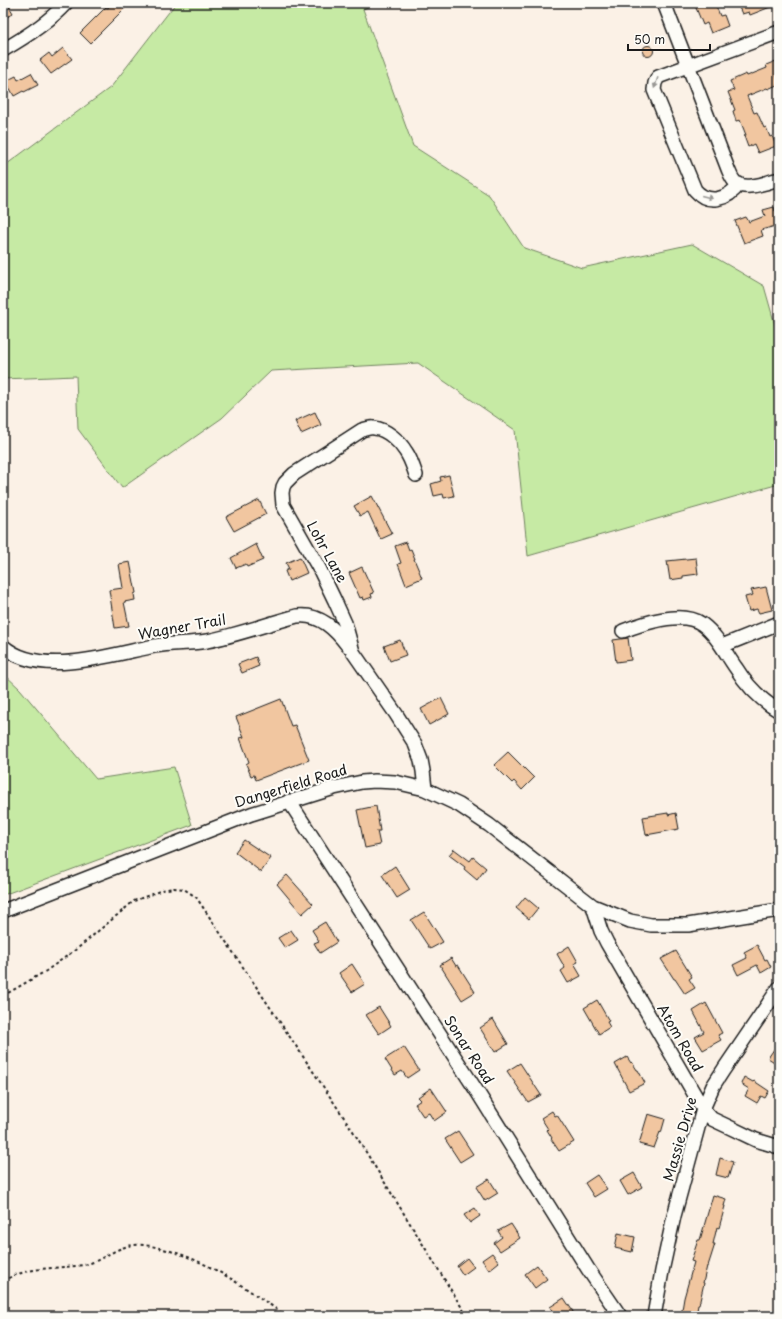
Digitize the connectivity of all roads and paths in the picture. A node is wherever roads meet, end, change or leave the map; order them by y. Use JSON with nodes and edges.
{"nodes":[{"id":1,"x":66,"y":3,"type":"edge"},
{"id":2,"x":664,"y":3,"type":"edge"},
{"id":3,"x":779,"y":32,"type":"edge"},
{"id":4,"x":3,"y":50,"type":"edge"},
{"id":5,"x":688,"y":65,"type":"junction"},
{"id":6,"x":779,"y":179,"type":"edge"},
{"id":7,"x":739,"y":184,"type":"junction"},
{"id":8,"x":416,"y":475,"type":"dead end"},
{"id":9,"x":779,"y":623,"type":"edge"},
{"id":10,"x":623,"y":631,"type":"dead end"},
{"id":11,"x":3,"y":646,"type":"edge"},
{"id":12,"x":722,"y":646,"type":"junction"},
{"id":13,"x":353,"y":652,"type":"junction"},
{"id":14,"x":779,"y":711,"type":"edge"},
{"id":15,"x":425,"y":789,"type":"junction"},
{"id":16,"x":289,"y":801,"type":"junction"},
{"id":17,"x":593,"y":906,"type":"junction"},
{"id":18,"x":779,"y":910,"type":"edge"},
{"id":19,"x":3,"y":911,"type":"edge"},
{"id":20,"x":779,"y":988,"type":"edge"},
{"id":21,"x":3,"y":996,"type":"edge"},
{"id":22,"x":703,"y":1109,"type":"junction"},
{"id":23,"x":779,"y":1146,"type":"edge"},
{"id":24,"x":3,"y":1281,"type":"edge"},
{"id":25,"x":286,"y":1316,"type":"edge"},
{"id":26,"x":467,"y":1316,"type":"edge"},
{"id":27,"x":620,"y":1316,"type":"edge"},
{"id":28,"x":654,"y":1316,"type":"edge"}],
"edges":[{"from":1,"to":4,"type":"street"},
{"from":2,"to":5,"type":"street"},
{"from":3,"to":5,"type":"street"},
{"from":5,"to":7,"type":"street"},
{"from":5,"to":7,"type":"street","one_way":true},
{"from":6,"to":7,"type":"street"},
{"from":8,"to":13,"type":"street","name":"Lohr Lane"},
{"from":9,"to":12,"type":"street"},
{"from":10,"to":12,"type":"street"},
{"from":11,"to":13,"type":"street","name":"Wagner Trail"},
{"from":12,"to":14,"type":"street"},
{"from":13,"to":15,"type":"street","name":"Lohr Lane"},
{"from":15,"to":16,"type":"street","name":"Dangerfield Road"},
{"from":15,"to":17,"type":"street","name":"Dangerfield Road"},
{"from":16,"to":19,"type":"street","name":"Dangerfield Road"},
{"from":16,"to":27,"type":"street","name":"Sonar Road"},
{"from":17,"to":18,"type":"street","name":"Dangerfield Road"},
{"from":17,"to":22,"type":"street","name":"Atom Road"},
{"from":20,"to":22,"type":"street","name":"Massie Drive"},
{"from":21,"to":26,"type":"path"},
{"from":22,"to":23,"type":"street","name":"Atom Road"},
{"from":22,"to":28,"type":"street","name":"Massie Drive"},
{"from":24,"to":25,"type":"path"}]}
